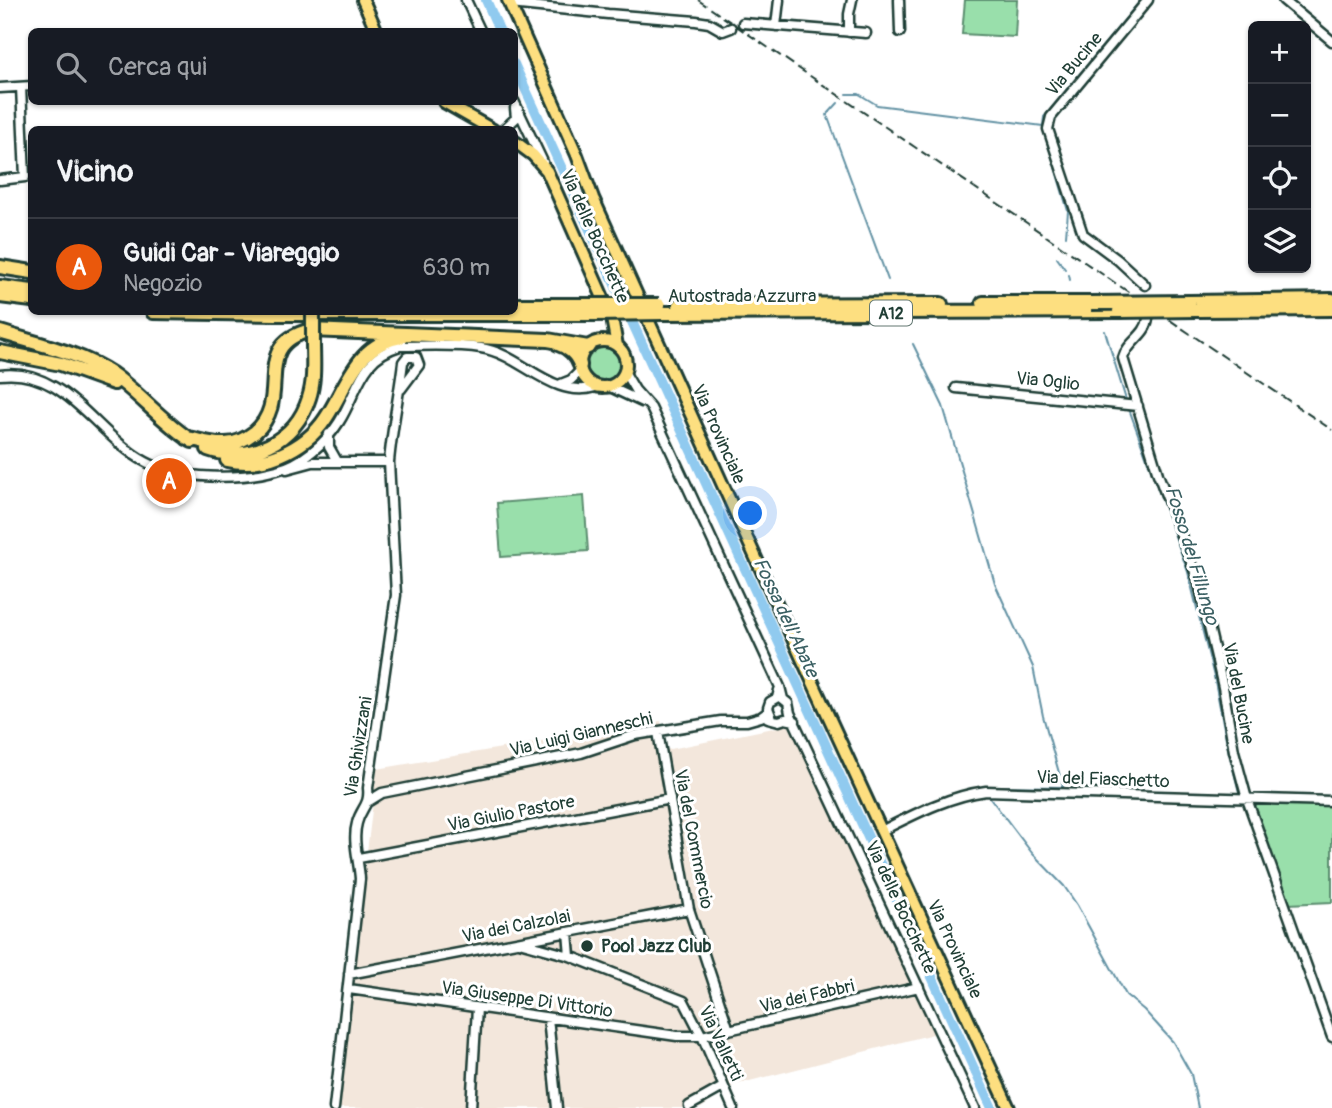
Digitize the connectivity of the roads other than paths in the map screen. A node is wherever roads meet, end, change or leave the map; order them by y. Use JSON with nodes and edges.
{"nodes":[{"id":1,"x":363,"y":0,"type":"edge"},
{"id":2,"x":466,"y":0,"type":"edge"},
{"id":3,"x":779,"y":0,"type":"edge"},
{"id":4,"x":852,"y":0,"type":"edge"},
{"id":5,"x":899,"y":0,"type":"edge"},
{"id":6,"x":1148,"y":0,"type":"edge"},
{"id":7,"x":1283,"y":0,"type":"edge"},
{"id":8,"x":509,"y":2,"type":"edge"},
{"id":9,"x":743,"y":23,"type":"dead end"},
{"id":10,"x":776,"y":26,"type":"junction"},
{"id":11,"x":375,"y":28,"type":"edge"},
{"id":12,"x":479,"y":28,"type":"edge"},
{"id":13,"x":731,"y":28,"type":"dead end"},
{"id":14,"x":849,"y":32,"type":"junction"},
{"id":15,"x":900,"y":32,"type":"dead end"},
{"id":16,"x":866,"y":33,"type":"dead end"},
{"id":17,"x":1332,"y":41,"type":"edge"},
{"id":18,"x":28,"y":86,"type":"edge"},
{"id":19,"x":21,"y":87,"type":"junction"},
{"id":20,"x":0,"y":88,"type":"edge"},
{"id":21,"x":449,"y":105,"type":"edge"},
{"id":22,"x":514,"y":105,"type":"edge"},
{"id":23,"x":516,"y":105,"type":"edge"},
{"id":24,"x":486,"y":126,"type":"edge"},
{"id":25,"x":507,"y":126,"type":"edge"},
{"id":26,"x":518,"y":144,"type":"edge"},
{"id":27,"x":547,"y":171,"type":"junction"},
{"id":28,"x":0,"y":180,"type":"edge"},
{"id":29,"x":0,"y":267,"type":"edge"},
{"id":30,"x":28,"y":271,"type":"edge"},
{"id":31,"x":1145,"y":285,"type":"dead end"},
{"id":32,"x":0,"y":287,"type":"edge"},
{"id":33,"x":28,"y":290,"type":"edge"},
{"id":34,"x":0,"y":296,"type":"edge"},
{"id":35,"x":28,"y":300,"type":"edge"},
{"id":36,"x":1332,"y":300,"type":"edge"},
{"id":37,"x":518,"y":305,"type":"edge"},
{"id":38,"x":1193,"y":306,"type":"junction"},
{"id":39,"x":593,"y":309,"type":"junction"},
{"id":40,"x":661,"y":309,"type":"junction"},
{"id":41,"x":1332,"y":309,"type":"edge"},
{"id":42,"x":518,"y":310,"type":"edge"},
{"id":43,"x":313,"y":315,"type":"edge"},
{"id":44,"x":612,"y":317,"type":"junction"},
{"id":45,"x":1148,"y":319,"type":"dead end"},
{"id":46,"x":0,"y":332,"type":"edge"},
{"id":47,"x":416,"y":335,"type":"junction"},
{"id":48,"x":548,"y":340,"type":"junction"},
{"id":49,"x":594,"y":344,"type":"junction"},
{"id":50,"x":617,"y":346,"type":"junction"},
{"id":51,"x":0,"y":352,"type":"edge"},
{"id":52,"x":581,"y":367,"type":"junction"},
{"id":53,"x":625,"y":373,"type":"junction"},
{"id":54,"x":0,"y":375,"type":"edge"},
{"id":55,"x":559,"y":385,"type":"junction"},
{"id":56,"x":596,"y":387,"type":"junction"},
{"id":57,"x":610,"y":387,"type":"junction"},
{"id":58,"x":956,"y":388,"type":"dead end"},
{"id":59,"x":401,"y":389,"type":"dead end"},
{"id":60,"x":133,"y":392,"type":"junction"},
{"id":61,"x":1131,"y":405,"type":"junction"},
{"id":62,"x":652,"y":408,"type":"junction"},
{"id":63,"x":330,"y":434,"type":"junction"},
{"id":64,"x":187,"y":437,"type":"junction"},
{"id":65,"x":314,"y":449,"type":"junction"},
{"id":66,"x":336,"y":461,"type":"junction"},
{"id":67,"x":389,"y":462,"type":"junction"},
{"id":68,"x":281,"y":469,"type":"junction"},
{"id":69,"x":780,"y":699,"type":"junction"},
{"id":70,"x":767,"y":716,"type":"junction"},
{"id":71,"x":790,"y":718,"type":"junction"},
{"id":72,"x":658,"y":732,"type":"junction"},
{"id":73,"x":670,"y":799,"type":"junction"},
{"id":74,"x":1247,"y":799,"type":"junction"},
{"id":75,"x":369,"y":801,"type":"junction"},
{"id":76,"x":1332,"y":801,"type":"edge"},
{"id":77,"x":881,"y":831,"type":"junction"},
{"id":78,"x":359,"y":858,"type":"junction"},
{"id":79,"x":690,"y":909,"type":"junction"},
{"id":80,"x":568,"y":932,"type":"junction"},
{"id":81,"x":516,"y":942,"type":"junction"},
{"id":82,"x":570,"y":956,"type":"junction"},
{"id":83,"x":349,"y":974,"type":"junction"},
{"id":84,"x":919,"y":987,"type":"junction"},
{"id":85,"x":349,"y":989,"type":"junction"},
{"id":86,"x":477,"y":1008,"type":"junction"},
{"id":87,"x":548,"y":1018,"type":"junction"},
{"id":88,"x":729,"y":1030,"type":"junction"},
{"id":89,"x":702,"y":1036,"type":"junction"},
{"id":90,"x":1332,"y":1037,"type":"edge"},
{"id":91,"x":723,"y":1087,"type":"junction"},
{"id":92,"x":688,"y":1107,"type":"edge"},
{"id":93,"x":334,"y":1108,"type":"edge"},
{"id":94,"x":471,"y":1108,"type":"edge"},
{"id":95,"x":557,"y":1108,"type":"edge"},
{"id":96,"x":733,"y":1108,"type":"edge"},
{"id":97,"x":975,"y":1108,"type":"edge"},
{"id":98,"x":1009,"y":1108,"type":"edge"}],
"edges":[{"from":1,"to":11,"type":"main road"},
{"from":2,"to":12,"type":"street"},
{"from":3,"to":10,"type":"street"},
{"from":4,"to":14,"type":"street"},
{"from":5,"to":15,"type":"street"},
{"from":6,"to":31,"type":"street","name":"Via Bucine"},
{"from":7,"to":17,"type":"street"},
{"from":8,"to":13,"type":"street"},
{"from":8,"to":77,"type":"main road","name":"Via Provinciale"},
{"from":9,"to":10,"type":"street"},
{"from":10,"to":14,"type":"street"},
{"from":14,"to":16,"type":"street"},
{"from":18,"to":19,"type":"street"},
{"from":19,"to":20,"type":"street"},
{"from":19,"to":28,"type":"street"},
{"from":21,"to":24,"type":"main road"},
{"from":22,"to":25,"type":"street"},
{"from":23,"to":27,"type":"street"},
{"from":26,"to":27,"type":"main road","name":"Via delle Bocchette"},
{"from":27,"to":44,"type":"main road","name":"Via delle Bocchette"},
{"from":29,"to":30,"type":"highway"},
{"from":32,"to":33,"type":"highway"},
{"from":34,"to":35,"type":"highway"},
{"from":36,"to":38,"type":"highway","name":"Autostrada Azzurra","number":"A12"},
{"from":37,"to":39,"type":"highway","name":"Autostrada Azzurra","number":"A12"},
{"from":38,"to":40,"type":"highway","name":"Autostrada Azzurra","number":"A12","bridge":true},
{"from":38,"to":40,"type":"highway","name":"Autostrada Azzurra","number":"A12","bridge":true},
{"from":38,"to":41,"type":"highway","name":"Autostrada Azzurra","number":"A12"},
{"from":39,"to":40,"type":"highway","name":"Autostrada Azzurra","number":"A12","bridge":true},
{"from":39,"to":42,"type":"highway","name":"Autostrada Azzurra","number":"A12"},
{"from":43,"to":64,"type":"highway","bridge":true},
{"from":44,"to":49,"type":"main road"},
{"from":44,"to":50,"type":"main road","name":"Via delle Bocchette"},
{"from":45,"to":61,"type":"street","name":"Via del Bucine"},
{"from":46,"to":60,"type":"highway"},
{"from":47,"to":48,"type":"highway"},
{"from":47,"to":64,"type":"highway"},
{"from":47,"to":64,"type":"highway"},
{"from":48,"to":49,"type":"highway"},
{"from":48,"to":52,"type":"highway"},
{"from":49,"to":50,"type":"main road"},
{"from":49,"to":52,"type":"main road"},
{"from":50,"to":53,"type":"main road"},
{"from":51,"to":60,"type":"highway"},
{"from":52,"to":55,"type":"street"},
{"from":52,"to":56,"type":"main road"},
{"from":53,"to":57,"type":"main road"},
{"from":53,"to":62,"type":"street","name":"Via delle Bocchette"},
{"from":54,"to":68,"type":"street"},
{"from":55,"to":56,"type":"street"},
{"from":55,"to":63,"type":"street"},
{"from":56,"to":57,"type":"main road"},
{"from":57,"to":62,"type":"street"},
{"from":58,"to":61,"type":"street","name":"Via Oglio"},
{"from":59,"to":67,"type":"street","name":"Via Ghivizzani"},
{"from":60,"to":64,"type":"highway"},
{"from":61,"to":74,"type":"street","name":"Via del Bucine"},
{"from":62,"to":69,"type":"street","name":"Via delle Bocchette"},
{"from":63,"to":65,"type":"street"},
{"from":63,"to":66,"type":"street"},
{"from":65,"to":66,"type":"street"},
{"from":65,"to":68,"type":"street"},
{"from":66,"to":67,"type":"street"},
{"from":66,"to":68,"type":"street"},
{"from":67,"to":75,"type":"street","name":"Via Ghivizzani"},
{"from":69,"to":70,"type":"street"},
{"from":69,"to":71,"type":"street","name":"Via delle Bocchette"},
{"from":70,"to":71,"type":"street"},
{"from":70,"to":72,"type":"street","name":"Via Luigi Gianneschi"},
{"from":71,"to":84,"type":"street","name":"Via delle Bocchette"},
{"from":72,"to":73,"type":"street","name":"Via del Commercio"},
{"from":72,"to":75,"type":"street","name":"Via Luigi Gianneschi"},
{"from":73,"to":78,"type":"street","name":"Via Giulio Pastore"},
{"from":73,"to":79,"type":"street","name":"Via del Commercio"},
{"from":74,"to":76,"type":"street","name":"Via del Fiaschetto"},
{"from":74,"to":77,"type":"street","name":"Via del Fiaschetto"},
{"from":74,"to":90,"type":"street","name":"Via del Bucine"},
{"from":75,"to":78,"type":"street","name":"Via Ghivizzani"},
{"from":77,"to":98,"type":"main road","name":"Via Provinciale"},
{"from":78,"to":83,"type":"street","name":"Via Ghivizzani"},
{"from":79,"to":80,"type":"street","name":"Via dei Calzolai"},
{"from":79,"to":88,"type":"street","name":"Via del Commercio"},
{"from":80,"to":81,"type":"street","name":"Via dei Calzolai"},
{"from":80,"to":82,"type":"street"},
{"from":81,"to":82,"type":"street","name":"Via Valletti"},
{"from":81,"to":83,"type":"street","name":"Via dei Calzolai"},
{"from":82,"to":89,"type":"street","name":"Via Valletti"},
{"from":83,"to":85,"type":"street","name":"Via Ghivizzani"},
{"from":84,"to":88,"type":"street","name":"Via dei Fabbri"},
{"from":84,"to":97,"type":"street","name":"Via delle Bocchette"},
{"from":85,"to":86,"type":"street","name":"Via Giuseppe Di Vittorio"},
{"from":85,"to":93,"type":"street","name":"Via Ghivizzani"},
{"from":86,"to":87,"type":"street","name":"Via Giuseppe Di Vittorio"},
{"from":86,"to":94,"type":"street"},
{"from":87,"to":89,"type":"street","name":"Via Giuseppe Di Vittorio"},
{"from":87,"to":95,"type":"street"},
{"from":88,"to":89,"type":"street","name":"Via dei Fabbri"},
{"from":89,"to":91,"type":"street","name":"Via Valletti"},
{"from":91,"to":92,"type":"street"},
{"from":91,"to":96,"type":"street","name":"Via Valletti"}]}
